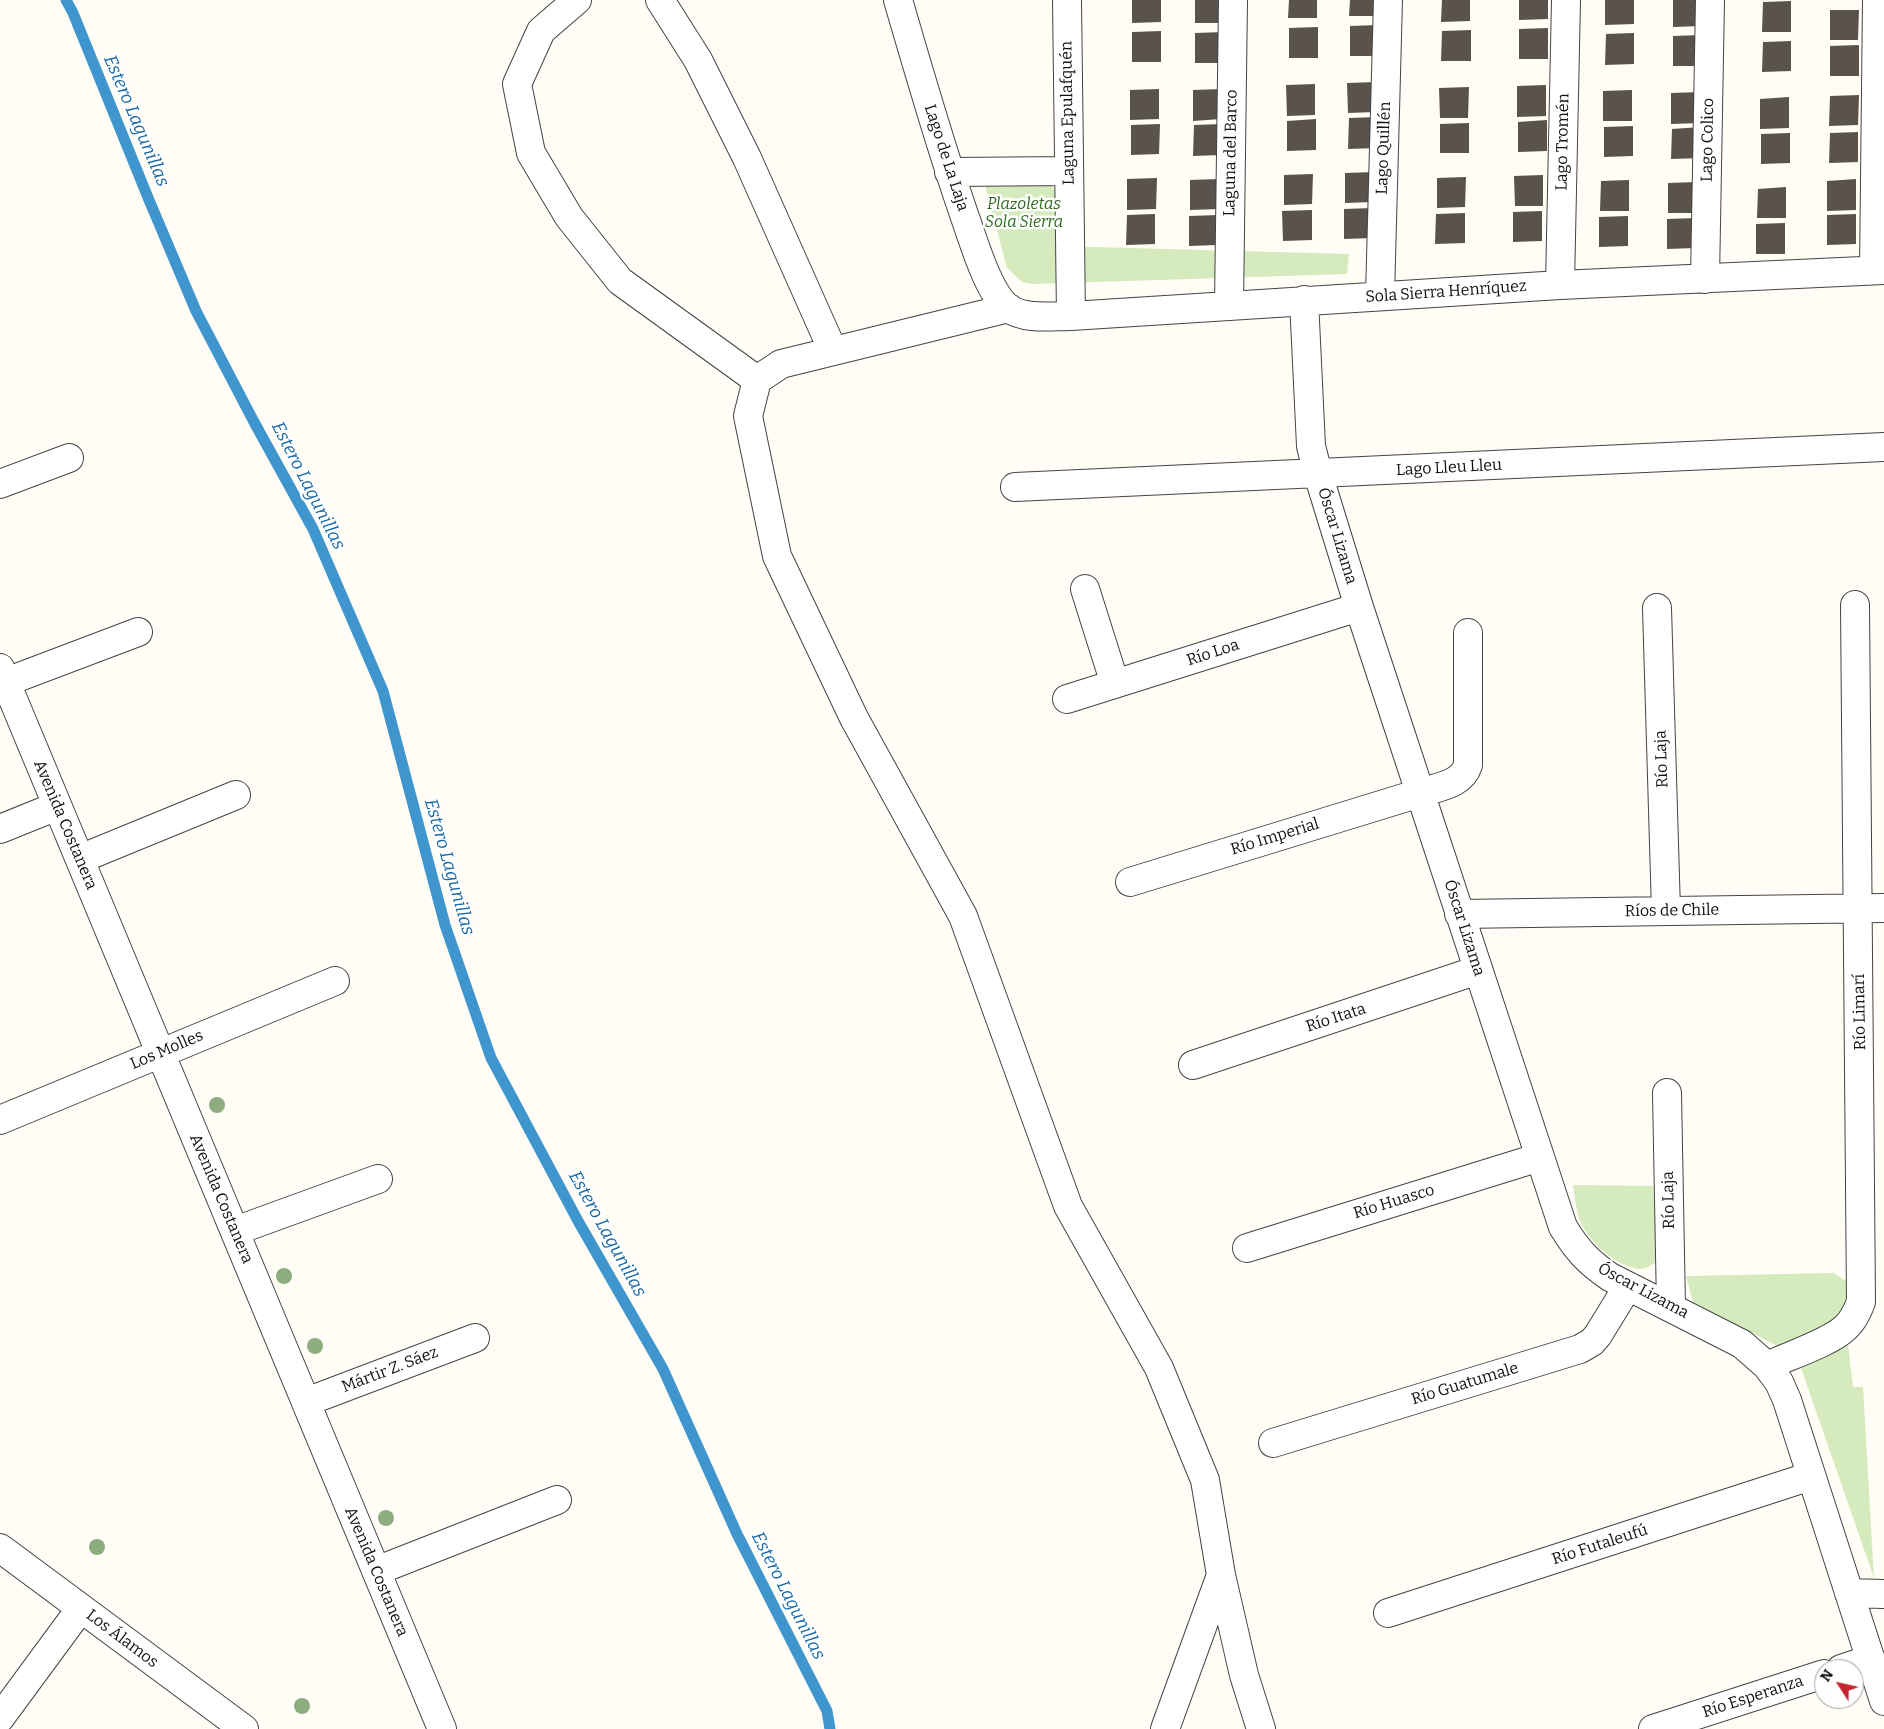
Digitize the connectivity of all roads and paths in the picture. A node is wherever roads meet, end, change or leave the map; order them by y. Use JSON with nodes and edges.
{"nodes":[{"id":1,"x":577,"y":0,"type":"edge"},
{"id":2,"x":660,"y":0,"type":"edge"},
{"id":3,"x":898,"y":0,"type":"edge"},
{"id":4,"x":1066,"y":0,"type":"edge"},
{"id":5,"x":1233,"y":0,"type":"edge"},
{"id":6,"x":1388,"y":0,"type":"edge"},
{"id":7,"x":1566,"y":0,"type":"edge"},
{"id":8,"x":1710,"y":0,"type":"edge"},
{"id":9,"x":1877,"y":0,"type":"edge"},
{"id":10,"x":1069,"y":171,"type":"junction"},
{"id":11,"x":949,"y":172,"type":"junction"},
{"id":12,"x":1879,"y":270,"type":"edge"},
{"id":13,"x":1705,"y":279,"type":"junction"},
{"id":14,"x":1560,"y":285,"type":"junction"},
{"id":15,"x":1380,"y":296,"type":"junction"},
{"id":16,"x":1304,"y":300,"type":"junction"},
{"id":17,"x":1228,"y":306,"type":"junction"},
{"id":18,"x":1009,"y":308,"type":"junction"},
{"id":19,"x":1071,"y":316,"type":"junction"},
{"id":20,"x":833,"y":351,"type":"junction"},
{"id":21,"x":757,"y":380,"type":"junction"},
{"id":22,"x":1884,"y":447,"type":"edge"},
{"id":23,"x":68,"y":458,"type":"dead end"},
{"id":24,"x":1318,"y":474,"type":"junction"},
{"id":25,"x":0,"y":484,"type":"edge"},
{"id":26,"x":1014,"y":487,"type":"dead end"},
{"id":27,"x":1085,"y":589,"type":"dead end"},
{"id":28,"x":1855,"y":605,"type":"dead end"},
{"id":29,"x":1359,"y":607,"type":"junction"},
{"id":30,"x":1657,"y":608,"type":"dead end"},
{"id":31,"x":138,"y":632,"type":"dead end"},
{"id":32,"x":1468,"y":633,"type":"dead end"},
{"id":33,"x":3,"y":675,"type":"edge"},
{"id":34,"x":1115,"y":684,"type":"junction"},
{"id":35,"x":1067,"y":699,"type":"dead end"},
{"id":36,"x":1420,"y":793,"type":"junction"},
{"id":37,"x":236,"y":795,"type":"dead end"},
{"id":38,"x":57,"y":806,"type":"junction"},
{"id":39,"x":0,"y":829,"type":"edge"},
{"id":40,"x":80,"y":859,"type":"junction"},
{"id":41,"x":1130,"y":882,"type":"dead end"},
{"id":42,"x":1872,"y":908,"type":"edge"},
{"id":43,"x":1666,"y":911,"type":"junction"},
{"id":44,"x":1459,"y":914,"type":"junction"},
{"id":45,"x":1478,"y":970,"type":"junction"},
{"id":46,"x":335,"y":981,"type":"dead end"},
{"id":47,"x":160,"y":1053,"type":"junction"},
{"id":48,"x":1193,"y":1065,"type":"dead end"},
{"id":49,"x":1667,"y":1093,"type":"dead end"},
{"id":50,"x":0,"y":1120,"type":"edge"},
{"id":51,"x":1540,"y":1157,"type":"junction"},
{"id":52,"x":378,"y":1179,"type":"dead end"},
{"id":53,"x":234,"y":1231,"type":"junction"},
{"id":54,"x":1247,"y":1248,"type":"dead end"},
{"id":55,"x":1628,"y":1286,"type":"junction"},
{"id":56,"x":1671,"y":1307,"type":"junction"},
{"id":57,"x":475,"y":1338,"type":"dead end"},
{"id":58,"x":1767,"y":1366,"type":"junction"},
{"id":59,"x":306,"y":1402,"type":"junction"},
{"id":60,"x":1274,"y":1443,"type":"dead end"},
{"id":61,"x":1811,"y":1476,"type":"junction"},
{"id":62,"x":557,"y":1500,"type":"dead end"},
{"id":63,"x":0,"y":1548,"type":"edge"},
{"id":64,"x":376,"y":1571,"type":"junction"},
{"id":65,"x":1221,"y":1576,"type":"junction"},
{"id":66,"x":1849,"y":1593,"type":"junction"},
{"id":67,"x":1884,"y":1594,"type":"edge"},
{"id":68,"x":81,"y":1608,"type":"junction"},
{"id":69,"x":1388,"y":1613,"type":"dead end"},
{"id":70,"x":1871,"y":1660,"type":"junction"},
{"id":71,"x":1864,"y":1662,"type":"edge"},
{"id":72,"x":1814,"y":1677,"type":"edge"},
{"id":73,"x":1884,"y":1701,"type":"edge"},
{"id":74,"x":0,"y":1718,"type":"edge"},
{"id":75,"x":244,"y":1729,"type":"edge"},
{"id":76,"x":442,"y":1729,"type":"edge"},
{"id":77,"x":1165,"y":1729,"type":"edge"},
{"id":78,"x":1261,"y":1729,"type":"edge"},
{"id":79,"x":1653,"y":1729,"type":"edge"}],
"edges":[{"from":1,"to":21,"type":"street"},
{"from":2,"to":20,"type":"street"},
{"from":3,"to":11,"type":"street","name":"Lago de La Laja"},
{"from":4,"to":10,"type":"street","name":"Laguna Epulafquén"},
{"from":5,"to":17,"type":"street","name":"Laguna del Barco"},
{"from":6,"to":15,"type":"street","name":"Lago Quillén"},
{"from":7,"to":14,"type":"street","name":"Lago Tromén"},
{"from":8,"to":13,"type":"street","name":"Lago Colico"},
{"from":9,"to":12,"type":"street"},
{"from":10,"to":11,"type":"street"},
{"from":10,"to":19,"type":"street","name":"Laguna Epulafquén"},
{"from":11,"to":18,"type":"street","name":"Lago de La Laja"},
{"from":12,"to":13,"type":"street","name":"Sola Sierra Henríquez"},
{"from":13,"to":14,"type":"street","name":"Sola Sierra Henríquez"},
{"from":14,"to":15,"type":"street","name":"Sola Sierra Henríquez"},
{"from":15,"to":16,"type":"street","name":"Sola Sierra Henríquez"},
{"from":16,"to":17,"type":"street","name":"Sola Sierra Henríquez"},
{"from":16,"to":24,"type":"street","name":"Óscar Lizama"},
{"from":17,"to":19,"type":"street","name":"Sola Sierra Henríquez"},
{"from":18,"to":19,"type":"street","name":"Sola Sierra Henríquez"},
{"from":18,"to":20,"type":"street"},
{"from":20,"to":21,"type":"street"},
{"from":21,"to":65,"type":"street"},
{"from":22,"to":24,"type":"street","name":"Lago Lleu Lleu"},
{"from":23,"to":25,"type":"street"},
{"from":24,"to":26,"type":"street","name":"Lago Lleu Lleu"},
{"from":24,"to":29,"type":"street","name":"Óscar Lizama"},
{"from":27,"to":34,"type":"street"},
{"from":28,"to":42,"type":"street","name":"Río Limarí"},
{"from":29,"to":34,"type":"street","name":"Río Loa"},
{"from":29,"to":36,"type":"street","name":"Óscar Lizama"},
{"from":30,"to":43,"type":"street","name":"Río Laja"},
{"from":31,"to":33,"type":"street"},
{"from":32,"to":36,"type":"street"},
{"from":33,"to":38,"type":"street","name":"Avenida Costanera"},
{"from":34,"to":35,"type":"street","name":"Río Loa"},
{"from":36,"to":41,"type":"street","name":"Río Imperial"},
{"from":36,"to":44,"type":"street","name":"Óscar Lizama"},
{"from":37,"to":40,"type":"street"},
{"from":38,"to":39,"type":"street"},
{"from":38,"to":40,"type":"street","name":"Avenida Costanera"},
{"from":40,"to":47,"type":"street","name":"Avenida Costanera"},
{"from":42,"to":43,"type":"street","name":"Ríos de Chile"},
{"from":42,"to":58,"type":"street","name":"Río Limarí"},
{"from":43,"to":44,"type":"street","name":"Ríos de Chile"},
{"from":44,"to":45,"type":"street","name":"Óscar Lizama"},
{"from":45,"to":48,"type":"street","name":"Río Itata"},
{"from":45,"to":51,"type":"street","name":"Óscar Lizama"},
{"from":46,"to":47,"type":"street","name":"Los Molles"},
{"from":47,"to":50,"type":"street","name":"Los Molles"},
{"from":47,"to":53,"type":"street","name":"Avenida Costanera"},
{"from":49,"to":56,"type":"street","name":"Río Laja"},
{"from":51,"to":54,"type":"street","name":"Río Huasco"},
{"from":51,"to":55,"type":"street","name":"Óscar Lizama"},
{"from":52,"to":53,"type":"street"},
{"from":53,"to":59,"type":"street","name":"Avenida Costanera"},
{"from":55,"to":56,"type":"street","name":"Óscar Lizama"},
{"from":55,"to":60,"type":"street","name":"Río Guatumale"},
{"from":56,"to":58,"type":"street","name":"Óscar Lizama"},
{"from":57,"to":59,"type":"street","name":"Mártir Z. Sáez"},
{"from":58,"to":61,"type":"street","name":"Óscar Lizama"},
{"from":59,"to":64,"type":"street","name":"Avenida Costanera"},
{"from":61,"to":66,"type":"street","name":"Óscar Lizama"},
{"from":61,"to":69,"type":"street","name":"Río Futaleufú"},
{"from":62,"to":64,"type":"street"},
{"from":63,"to":68,"type":"street","name":"Los Álamos"},
{"from":64,"to":76,"type":"street","name":"Avenida Costanera"},
{"from":65,"to":77,"type":"street"},
{"from":65,"to":78,"type":"street"},
{"from":66,"to":67,"type":"street"},
{"from":66,"to":70,"type":"street","name":"Óscar Lizama"},
{"from":68,"to":74,"type":"street"},
{"from":68,"to":75,"type":"street","name":"Los Álamos"},
{"from":70,"to":71,"type":"street"},
{"from":70,"to":73,"type":"street","name":"Óscar Lizama"},
{"from":72,"to":79,"type":"street","name":"Río Esperanza"}]}
